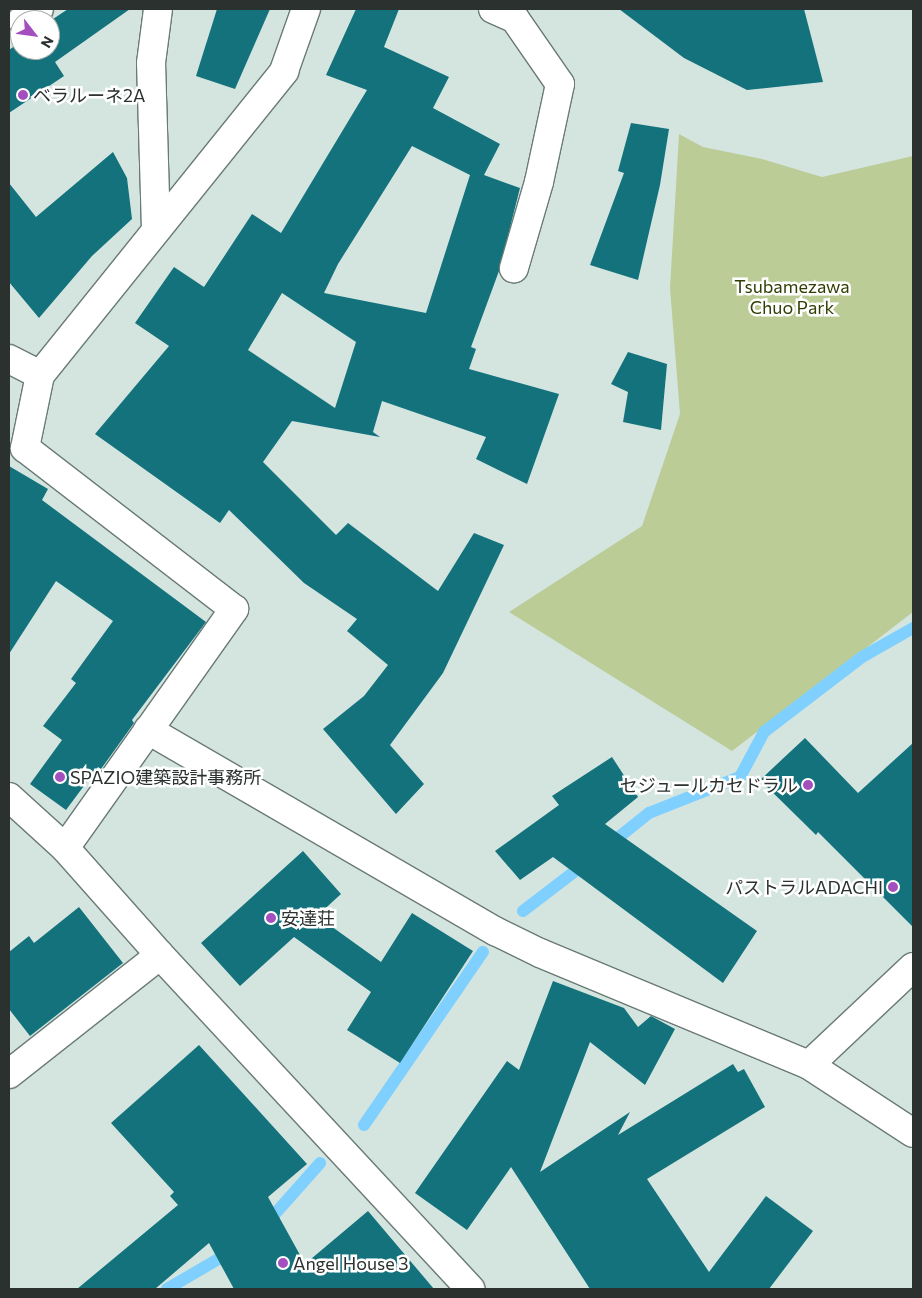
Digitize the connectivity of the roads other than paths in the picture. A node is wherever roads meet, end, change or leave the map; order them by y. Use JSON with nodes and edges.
{"nodes":[{"id":1,"x":158,"y":9,"type":"edge"},
{"id":2,"x":306,"y":9,"type":"edge"},
{"id":3,"x":493,"y":9,"type":"edge"},
{"id":4,"x":156,"y":230,"type":"junction"},
{"id":5,"x":514,"y":268,"type":"dead end"},
{"id":6,"x":9,"y":360,"type":"edge"},
{"id":7,"x":40,"y":375,"type":"junction"},
{"id":8,"x":148,"y":730,"type":"junction"},
{"id":9,"x":9,"y":797,"type":"edge"},
{"id":10,"x":65,"y":848,"type":"junction"},
{"id":11,"x":160,"y":955,"type":"junction"},
{"id":12,"x":913,"y":967,"type":"edge"},
{"id":13,"x":809,"y":1065,"type":"junction"},
{"id":14,"x":9,"y":1074,"type":"edge"},
{"id":15,"x":913,"y":1133,"type":"edge"},
{"id":16,"x":470,"y":1289,"type":"edge"}],
"edges":[{"from":1,"to":4,"type":"street"},
{"from":2,"to":4,"type":"street"},
{"from":3,"to":5,"type":"street"},
{"from":4,"to":7,"type":"street"},
{"from":6,"to":7,"type":"street"},
{"from":7,"to":8,"type":"street"},
{"from":8,"to":10,"type":"street"},
{"from":8,"to":13,"type":"street"},
{"from":9,"to":10,"type":"street"},
{"from":10,"to":11,"type":"street"},
{"from":11,"to":14,"type":"street"},
{"from":11,"to":16,"type":"street"},
{"from":12,"to":13,"type":"street"},
{"from":13,"to":15,"type":"street"}]}
